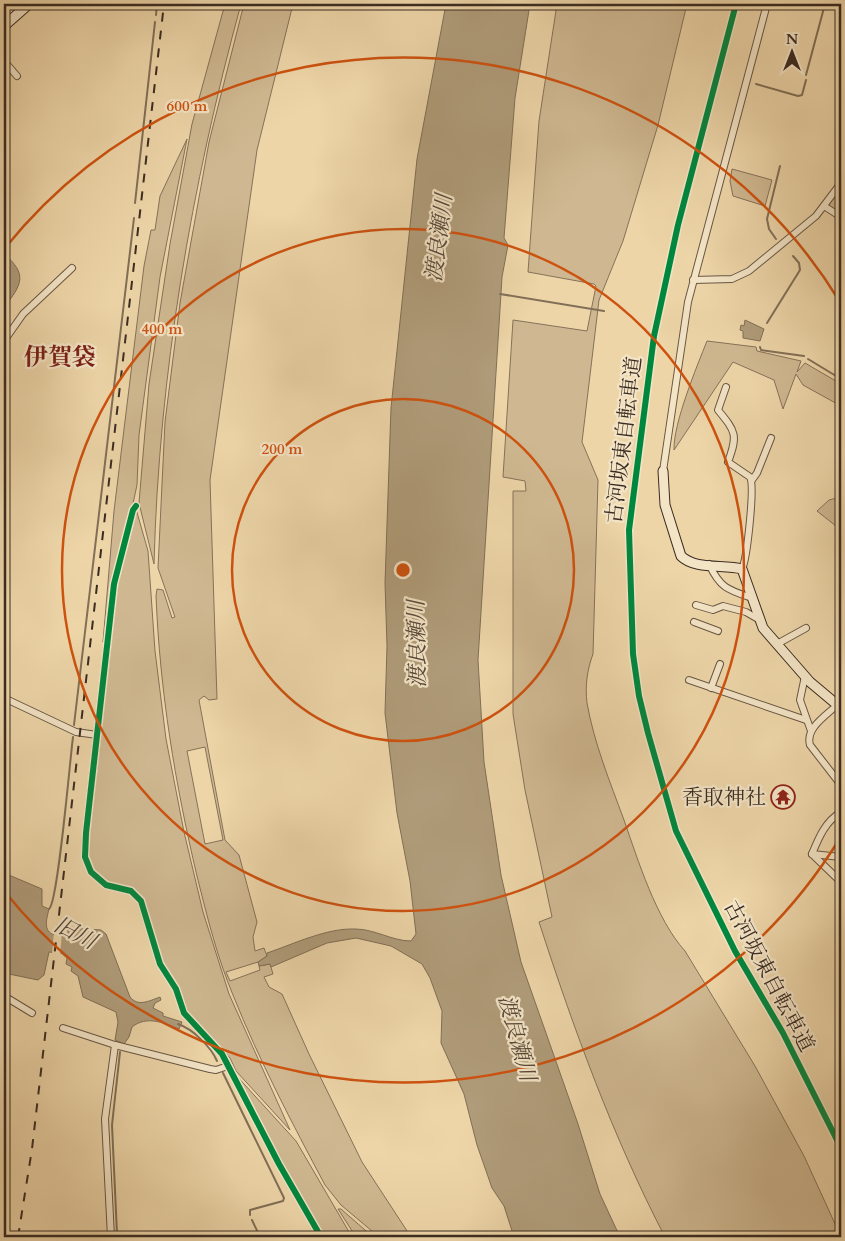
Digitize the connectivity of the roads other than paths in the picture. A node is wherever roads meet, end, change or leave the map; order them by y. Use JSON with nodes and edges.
{"nodes":[{"id":1,"x":29,"y":4,"type":"edge"},
{"id":2,"x":767,"y":4,"type":"edge"},
{"id":3,"x":5,"y":22,"type":"edge"},
{"id":4,"x":4,"y":61,"type":"edge"},
{"id":5,"x":17,"y":76,"type":"dead end"},
{"id":6,"x":841,"y":184,"type":"edge"},
{"id":7,"x":824,"y":206,"type":"junction"},
{"id":8,"x":841,"y":217,"type":"edge"},
{"id":9,"x":72,"y":268,"type":"dead end"},
{"id":10,"x":693,"y":280,"type":"junction"},
{"id":11,"x":4,"y":341,"type":"edge"},
{"id":12,"x":726,"y":387,"type":"dead end"},
{"id":13,"x":771,"y":438,"type":"dead end"},
{"id":14,"x":663,"y":471,"type":"joint"},
{"id":15,"x":752,"y":480,"type":"junction"},
{"id":16,"x":136,"y":506,"type":"dead end"},
{"id":17,"x":709,"y":564,"type":"junction"},
{"id":18,"x":742,"y":569,"type":"junction"},
{"id":19,"x":752,"y":598,"type":"junction"},
{"id":20,"x":696,"y":605,"type":"dead end"},
{"id":21,"x":758,"y":619,"type":"junction"},
{"id":22,"x":694,"y":622,"type":"dead end"},
{"id":23,"x":806,"y":628,"type":"dead end"},
{"id":24,"x":718,"y":631,"type":"dead end"},
{"id":25,"x":777,"y":644,"type":"junction"},
{"id":26,"x":720,"y":664,"type":"dead end"},
{"id":27,"x":805,"y":676,"type":"junction"},
{"id":28,"x":689,"y":680,"type":"dead end"},
{"id":29,"x":711,"y":688,"type":"junction"},
{"id":30,"x":4,"y":698,"type":"edge"},
{"id":31,"x":839,"y":706,"type":"edge"},
{"id":32,"x":806,"y":720,"type":"junction"},
{"id":33,"x":811,"y":731,"type":"junction"},
{"id":34,"x":97,"y":735,"type":"junction"},
{"id":35,"x":841,"y":785,"type":"edge"},
{"id":36,"x":841,"y":812,"type":"edge"},
{"id":37,"x":812,"y":854,"type":"junction"},
{"id":38,"x":841,"y":857,"type":"edge"},
{"id":39,"x":841,"y":882,"type":"edge"},
{"id":40,"x":4,"y":996,"type":"edge"},
{"id":41,"x":32,"y":1012,"type":"dead end"},
{"id":42,"x":63,"y":1028,"type":"dead end"},
{"id":43,"x":115,"y":1045,"type":"junction"},
{"id":44,"x":228,"y":1066,"type":"junction"},
{"id":45,"x":111,"y":1235,"type":"edge"},
{"id":46,"x":321,"y":1237,"type":"edge"}],
"edges":[{"from":1,"to":3,"type":"street"},
{"from":2,"to":10,"type":"street"},
{"from":4,"to":5,"type":"street"},
{"from":6,"to":7,"type":"street"},
{"from":7,"to":8,"type":"street"},
{"from":7,"to":10,"type":"street"},
{"from":9,"to":11,"type":"street"},
{"from":10,"to":14,"type":"street"},
{"from":12,"to":15,"type":"street"},
{"from":13,"to":15,"type":"street"},
{"from":14,"to":17,"type":"street"},
{"from":15,"to":18,"type":"street"},
{"from":16,"to":34,"type":"street"},
{"from":17,"to":18,"type":"street"},
{"from":17,"to":19,"type":"street"},
{"from":18,"to":19,"type":"street"},
{"from":19,"to":21,"type":"street"},
{"from":20,"to":21,"type":"street"},
{"from":21,"to":25,"type":"street"},
{"from":22,"to":24,"type":"street"},
{"from":23,"to":25,"type":"street"},
{"from":25,"to":27,"type":"street"},
{"from":26,"to":29,"type":"street"},
{"from":27,"to":31,"type":"street"},
{"from":27,"to":32,"type":"street"},
{"from":28,"to":29,"type":"street"},
{"from":29,"to":32,"type":"street"},
{"from":30,"to":34,"type":"street"},
{"from":31,"to":33,"type":"street"},
{"from":32,"to":33,"type":"street"},
{"from":33,"to":35,"type":"street"},
{"from":34,"to":44,"type":"street"},
{"from":36,"to":37,"type":"street"},
{"from":37,"to":38,"type":"street"},
{"from":37,"to":39,"type":"street"},
{"from":40,"to":41,"type":"street"},
{"from":42,"to":43,"type":"street"},
{"from":43,"to":44,"type":"street"},
{"from":43,"to":45,"type":"street"},
{"from":44,"to":46,"type":"street"}]}
